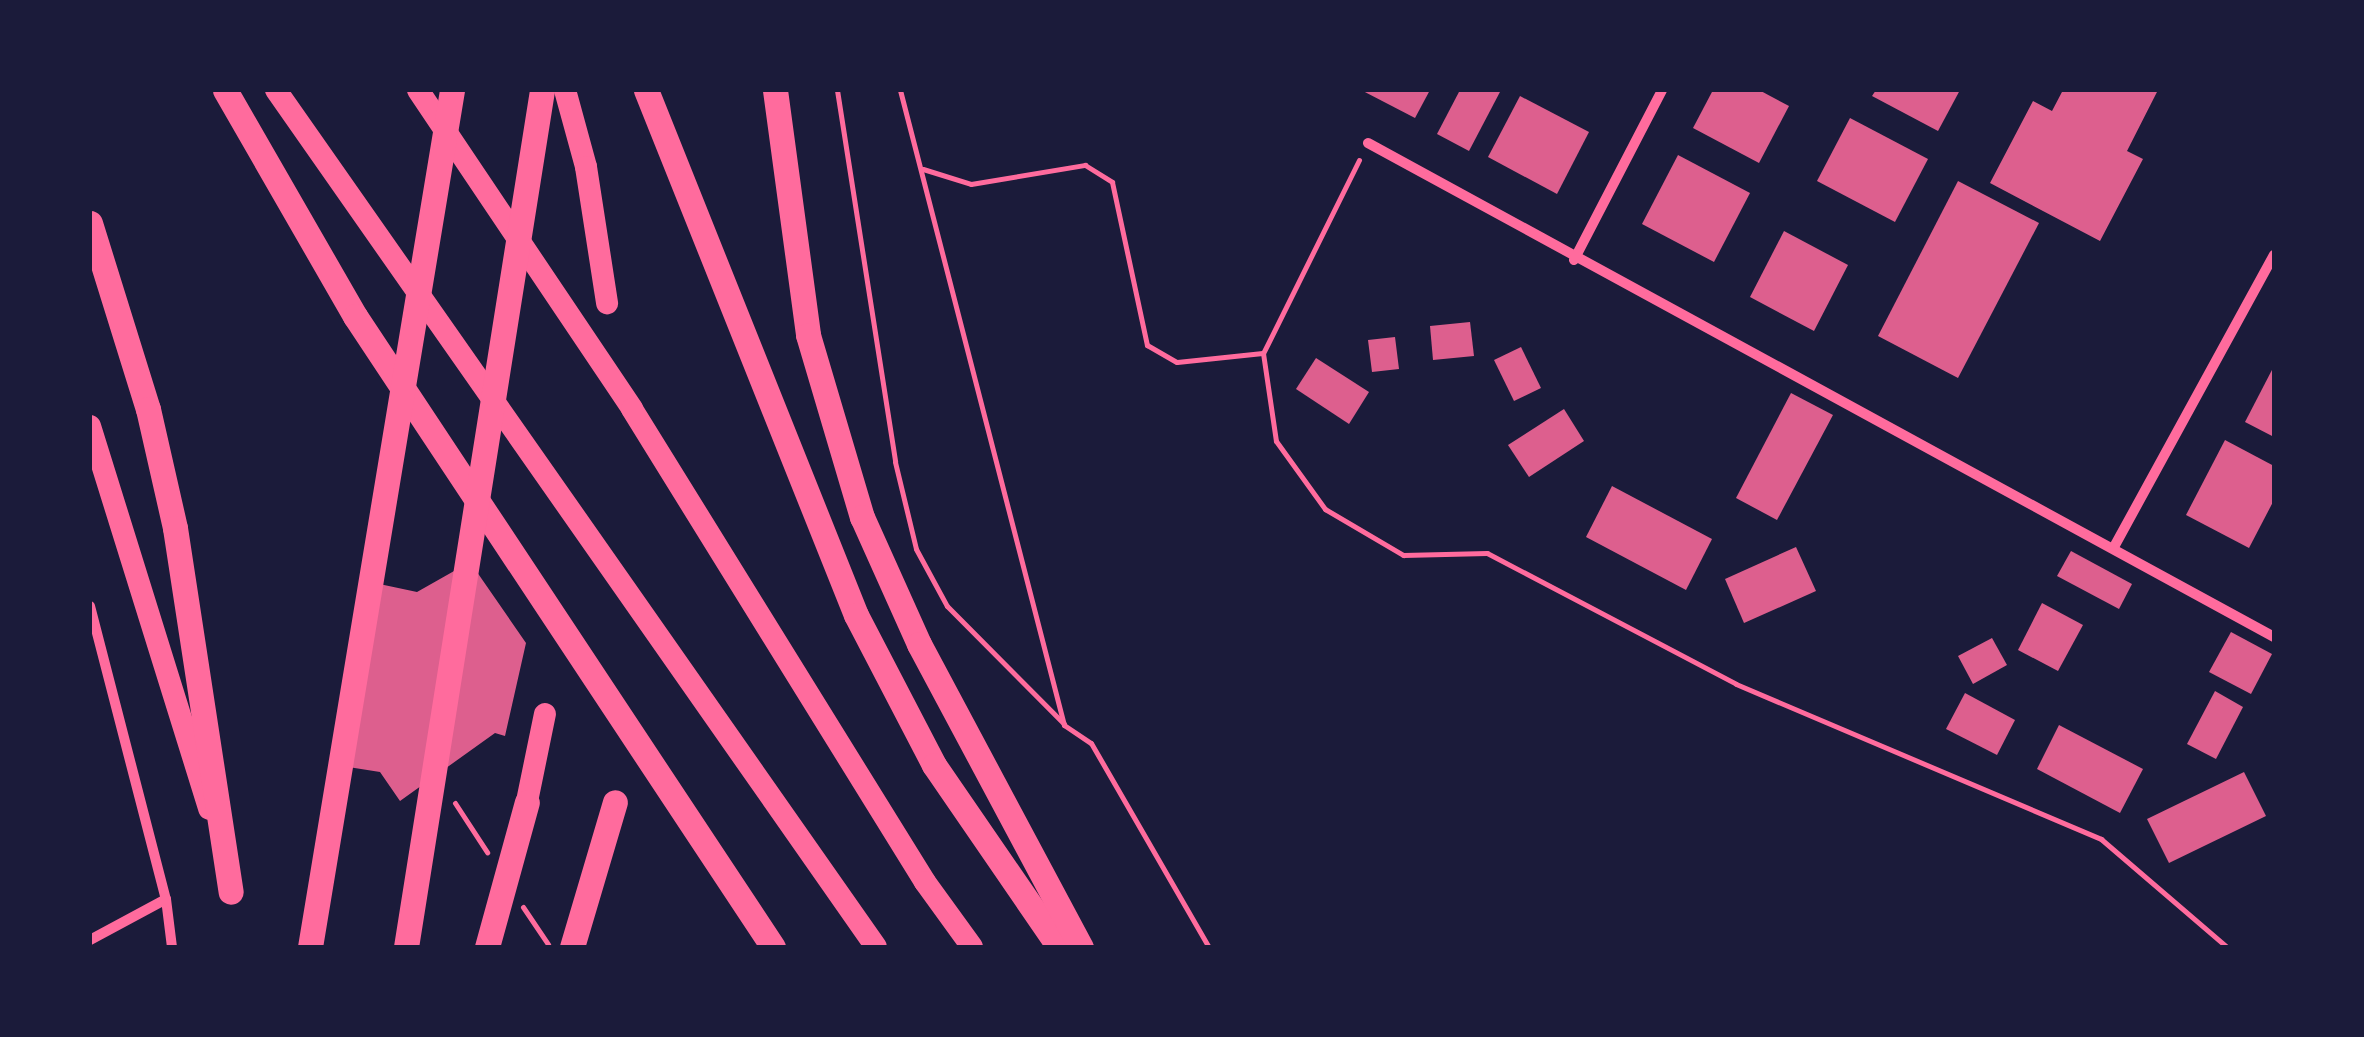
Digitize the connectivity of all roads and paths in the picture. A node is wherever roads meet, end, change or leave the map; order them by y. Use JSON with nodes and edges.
{"nodes":[{"id":1,"x":225,"y":90,"type":"edge"},
{"id":2,"x":276,"y":90,"type":"edge"},
{"id":3,"x":418,"y":90,"type":"edge"},
{"id":4,"x":440,"y":90,"type":"edge"},
{"id":5,"x":452,"y":90,"type":"edge"},
{"id":6,"x":542,"y":90,"type":"edge"},
{"id":7,"x":565,"y":90,"type":"edge"},
{"id":8,"x":646,"y":90,"type":"edge"},
{"id":9,"x":775,"y":90,"type":"edge"},
{"id":10,"x":837,"y":90,"type":"edge"},
{"id":11,"x":900,"y":90,"type":"edge"},
{"id":12,"x":1662,"y":90,"type":"edge"},
{"id":13,"x":1368,"y":143,"type":"joint"},
{"id":14,"x":923,"y":168,"type":"junction"},
{"id":15,"x":90,"y":223,"type":"edge"},
{"id":16,"x":2274,"y":255,"type":"edge"},
{"id":17,"x":1574,"y":260,"type":"junction"},
{"id":18,"x":421,"y":277,"type":"junction"},
{"id":19,"x":607,"y":303,"type":"dead end"},
{"id":20,"x":1263,"y":354,"type":"junction"},
{"id":21,"x":90,"y":426,"type":"edge"},
{"id":22,"x":2114,"y":548,"type":"junction"},
{"id":23,"x":90,"y":606,"type":"edge"},
{"id":24,"x":2274,"y":637,"type":"edge"},
{"id":25,"x":545,"y":714,"type":"dead end"},
{"id":26,"x":1064,"y":725,"type":"junction"},
{"id":27,"x":527,"y":802,"type":"junction"},
{"id":28,"x":615,"y":802,"type":"dead end"},
{"id":29,"x":608,"y":828,"type":"junction"},
{"id":30,"x":232,"y":896,"type":"joint"},
{"id":31,"x":166,"y":900,"type":"junction"},
{"id":32,"x":90,"y":940,"type":"edge"},
{"id":33,"x":172,"y":947,"type":"edge"},
{"id":34,"x":310,"y":947,"type":"edge"},
{"id":35,"x":406,"y":947,"type":"edge"},
{"id":36,"x":487,"y":947,"type":"edge"},
{"id":37,"x":498,"y":947,"type":"edge"},
{"id":38,"x":572,"y":947,"type":"edge"},
{"id":39,"x":582,"y":947,"type":"edge"},
{"id":40,"x":773,"y":947,"type":"edge"},
{"id":41,"x":876,"y":947,"type":"edge"},
{"id":42,"x":972,"y":947,"type":"edge"},
{"id":43,"x":1059,"y":947,"type":"edge"},
{"id":44,"x":1082,"y":947,"type":"edge"},
{"id":45,"x":1209,"y":947,"type":"edge"},
{"id":46,"x":2227,"y":947,"type":"edge"}],
"edges":[{"from":1,"to":40,"type":"highway"},
{"from":2,"to":41,"type":"highway"},
{"from":3,"to":42,"type":"highway"},
{"from":4,"to":18,"type":"highway"},
{"from":5,"to":18,"type":"highway"},
{"from":6,"to":35,"type":"highway"},
{"from":7,"to":19,"type":"highway"},
{"from":8,"to":43,"type":"highway"},
{"from":9,"to":44,"type":"highway"},
{"from":10,"to":26,"type":"path"},
{"from":11,"to":14,"type":"path"},
{"from":12,"to":17,"type":"street"},
{"from":13,"to":17,"type":"street"},
{"from":13,"to":20,"type":"path"},
{"from":14,"to":20,"type":"path"},
{"from":14,"to":26,"type":"path"},
{"from":15,"to":30,"type":"highway"},
{"from":16,"to":22,"type":"street"},
{"from":17,"to":22,"type":"street"},
{"from":18,"to":34,"type":"highway"},
{"from":20,"to":46,"type":"path"},
{"from":21,"to":30,"type":"highway"},
{"from":22,"to":24,"type":"street"},
{"from":23,"to":31,"type":"street"},
{"from":25,"to":27,"type":"highway"},
{"from":26,"to":45,"type":"path"},
{"from":27,"to":36,"type":"highway"},
{"from":27,"to":37,"type":"highway"},
{"from":28,"to":29,"type":"highway"},
{"from":29,"to":38,"type":"highway"},
{"from":29,"to":39,"type":"highway"},
{"from":31,"to":32,"type":"street"},
{"from":31,"to":33,"type":"street"}]}
